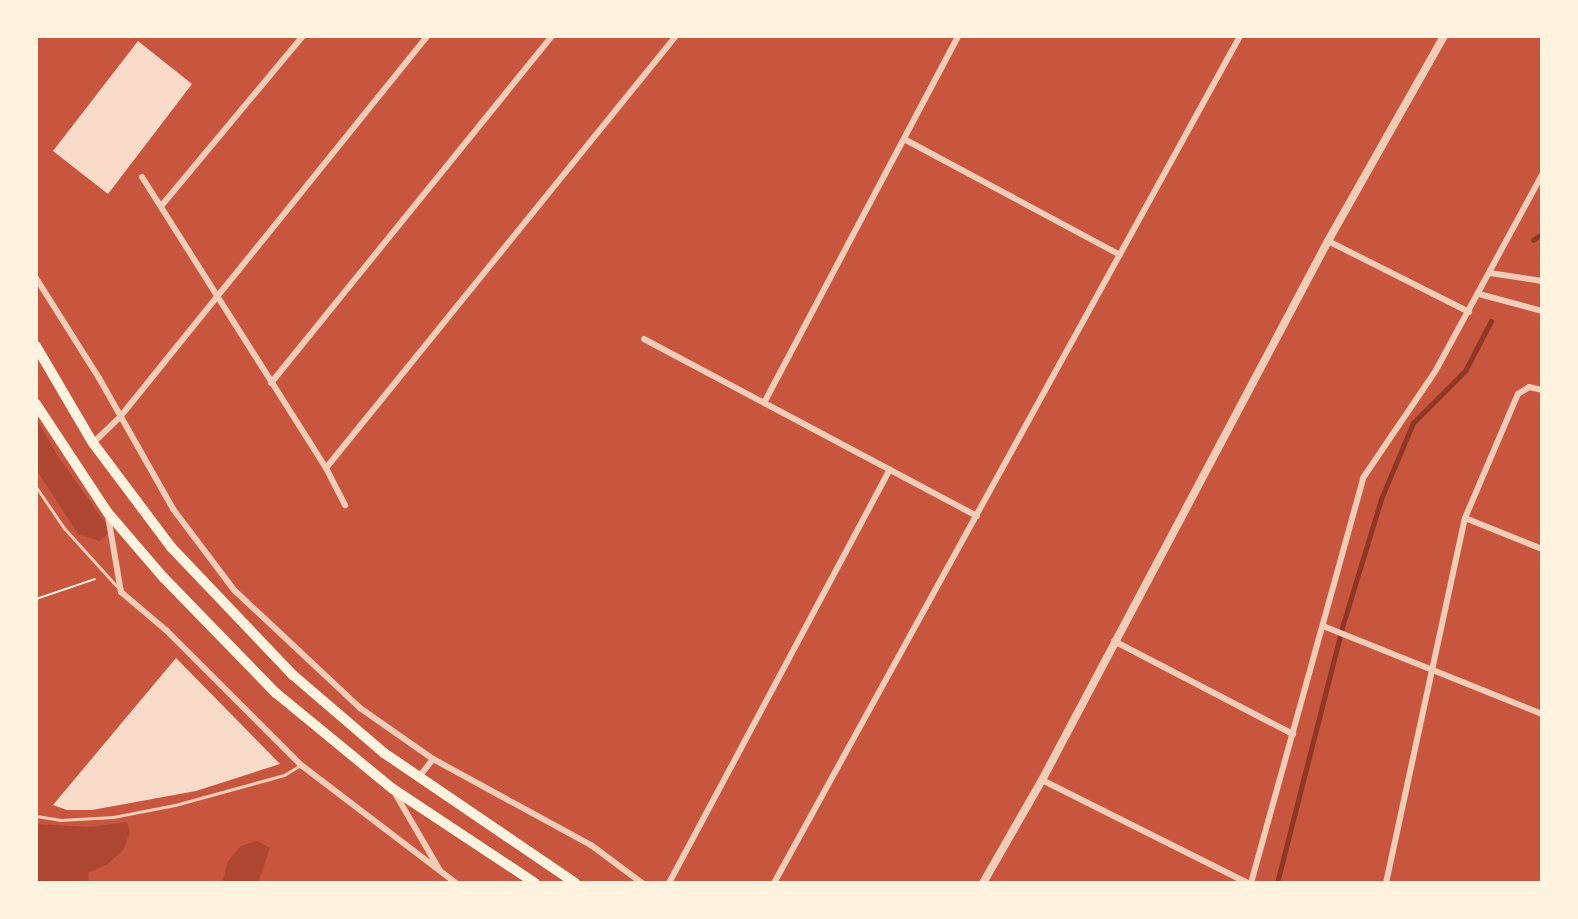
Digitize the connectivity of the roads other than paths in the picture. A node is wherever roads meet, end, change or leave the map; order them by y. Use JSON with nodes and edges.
{"nodes":[{"id":1,"x":303,"y":36,"type":"edge"},
{"id":2,"x":427,"y":36,"type":"edge"},
{"id":3,"x":552,"y":36,"type":"edge"},
{"id":4,"x":676,"y":36,"type":"edge"},
{"id":5,"x":958,"y":36,"type":"edge"},
{"id":6,"x":1239,"y":36,"type":"edge"},
{"id":7,"x":1444,"y":36,"type":"edge"},
{"id":8,"x":904,"y":139,"type":"junction"},
{"id":9,"x":1542,"y":175,"type":"edge"},
{"id":10,"x":142,"y":177,"type":"dead end"},
{"id":11,"x":162,"y":205,"type":"junction"},
{"id":12,"x":1328,"y":241,"type":"junction"},
{"id":13,"x":1120,"y":255,"type":"junction"},
{"id":14,"x":1490,"y":273,"type":"junction"},
{"id":15,"x":36,"y":278,"type":"edge"},
{"id":16,"x":1542,"y":281,"type":"edge"},
{"id":17,"x":1479,"y":294,"type":"junction"},
{"id":18,"x":214,"y":296,"type":"junction"},
{"id":19,"x":1542,"y":311,"type":"edge"},
{"id":20,"x":1469,"y":312,"type":"junction"},
{"id":21,"x":644,"y":339,"type":"dead end"},
{"id":22,"x":36,"y":346,"type":"edge"},
{"id":23,"x":271,"y":383,"type":"junction"},
{"id":24,"x":1541,"y":390,"type":"edge"},
{"id":25,"x":765,"y":401,"type":"junction"},
{"id":26,"x":36,"y":404,"type":"edge"},
{"id":27,"x":120,"y":417,"type":"junction"},
{"id":28,"x":93,"y":443,"type":"junction"},
{"id":29,"x":326,"y":468,"type":"junction"},
{"id":30,"x":890,"y":470,"type":"junction"},
{"id":31,"x":36,"y":487,"type":"edge"},
{"id":32,"x":345,"y":505,"type":"dead end"},
{"id":33,"x":108,"y":513,"type":"junction"},
{"id":34,"x":977,"y":516,"type":"junction"},
{"id":35,"x":1465,"y":518,"type":"junction"},
{"id":36,"x":1542,"y":549,"type":"edge"},
{"id":37,"x":121,"y":592,"type":"junction"},
{"id":38,"x":1323,"y":626,"type":"junction"},
{"id":39,"x":1114,"y":641,"type":"junction"},
{"id":40,"x":1430,"y":667,"type":"junction"},
{"id":41,"x":1542,"y":714,"type":"edge"},
{"id":42,"x":1293,"y":734,"type":"junction"},
{"id":43,"x":433,"y":759,"type":"junction"},
{"id":44,"x":301,"y":765,"type":"junction"},
{"id":45,"x":418,"y":777,"type":"junction"},
{"id":46,"x":1042,"y":780,"type":"junction"},
{"id":47,"x":393,"y":789,"type":"junction"},
{"id":48,"x":36,"y":816,"type":"edge"},
{"id":49,"x":440,"y":871,"type":"junction"},
{"id":50,"x":456,"y":883,"type":"edge"},
{"id":51,"x":535,"y":883,"type":"edge"},
{"id":52,"x":575,"y":883,"type":"edge"},
{"id":53,"x":642,"y":883,"type":"edge"},
{"id":54,"x":669,"y":883,"type":"edge"},
{"id":55,"x":774,"y":883,"type":"edge"},
{"id":56,"x":983,"y":883,"type":"edge"},
{"id":57,"x":1250,"y":883,"type":"edge"},
{"id":58,"x":1386,"y":883,"type":"edge"}],
"edges":[{"from":1,"to":11,"type":"street"},
{"from":2,"to":18,"type":"street"},
{"from":3,"to":23,"type":"street"},
{"from":4,"to":29,"type":"street"},
{"from":5,"to":8,"type":"street"},
{"from":6,"to":13,"type":"street"},
{"from":7,"to":12,"type":"street"},
{"from":8,"to":13,"type":"street"},
{"from":8,"to":25,"type":"street"},
{"from":9,"to":14,"type":"street"},
{"from":10,"to":11,"type":"street"},
{"from":11,"to":18,"type":"street"},
{"from":12,"to":20,"type":"street"},
{"from":12,"to":39,"type":"street"},
{"from":13,"to":34,"type":"street"},
{"from":14,"to":16,"type":"street"},
{"from":14,"to":17,"type":"street"},
{"from":15,"to":27,"type":"street"},
{"from":17,"to":19,"type":"street"},
{"from":17,"to":20,"type":"street"},
{"from":18,"to":23,"type":"street"},
{"from":18,"to":27,"type":"street"},
{"from":20,"to":38,"type":"street"},
{"from":21,"to":25,"type":"street"},
{"from":22,"to":28,"type":"highway"},
{"from":23,"to":29,"type":"street"},
{"from":24,"to":35,"type":"street"},
{"from":25,"to":30,"type":"street"},
{"from":26,"to":33,"type":"highway"},
{"from":27,"to":28,"type":"street"},
{"from":27,"to":43,"type":"street"},
{"from":28,"to":45,"type":"highway"},
{"from":29,"to":32,"type":"street"},
{"from":30,"to":34,"type":"street"},
{"from":30,"to":54,"type":"street"},
{"from":31,"to":37,"type":"lane"},
{"from":33,"to":37,"type":"street"},
{"from":33,"to":47,"type":"highway"},
{"from":34,"to":55,"type":"street"},
{"from":35,"to":36,"type":"street"},
{"from":35,"to":40,"type":"street"},
{"from":37,"to":44,"type":"street"},
{"from":38,"to":40,"type":"street"},
{"from":38,"to":42,"type":"street"},
{"from":39,"to":42,"type":"street"},
{"from":39,"to":46,"type":"street"},
{"from":40,"to":41,"type":"street"},
{"from":40,"to":58,"type":"street"},
{"from":42,"to":57,"type":"street"},
{"from":43,"to":45,"type":"street"},
{"from":43,"to":53,"type":"street"},
{"from":44,"to":48,"type":"lane"},
{"from":44,"to":49,"type":"street"},
{"from":45,"to":52,"type":"highway"},
{"from":46,"to":56,"type":"street"},
{"from":46,"to":57,"type":"street"},
{"from":47,"to":49,"type":"street"},
{"from":47,"to":51,"type":"highway"},
{"from":49,"to":50,"type":"street"}]}
